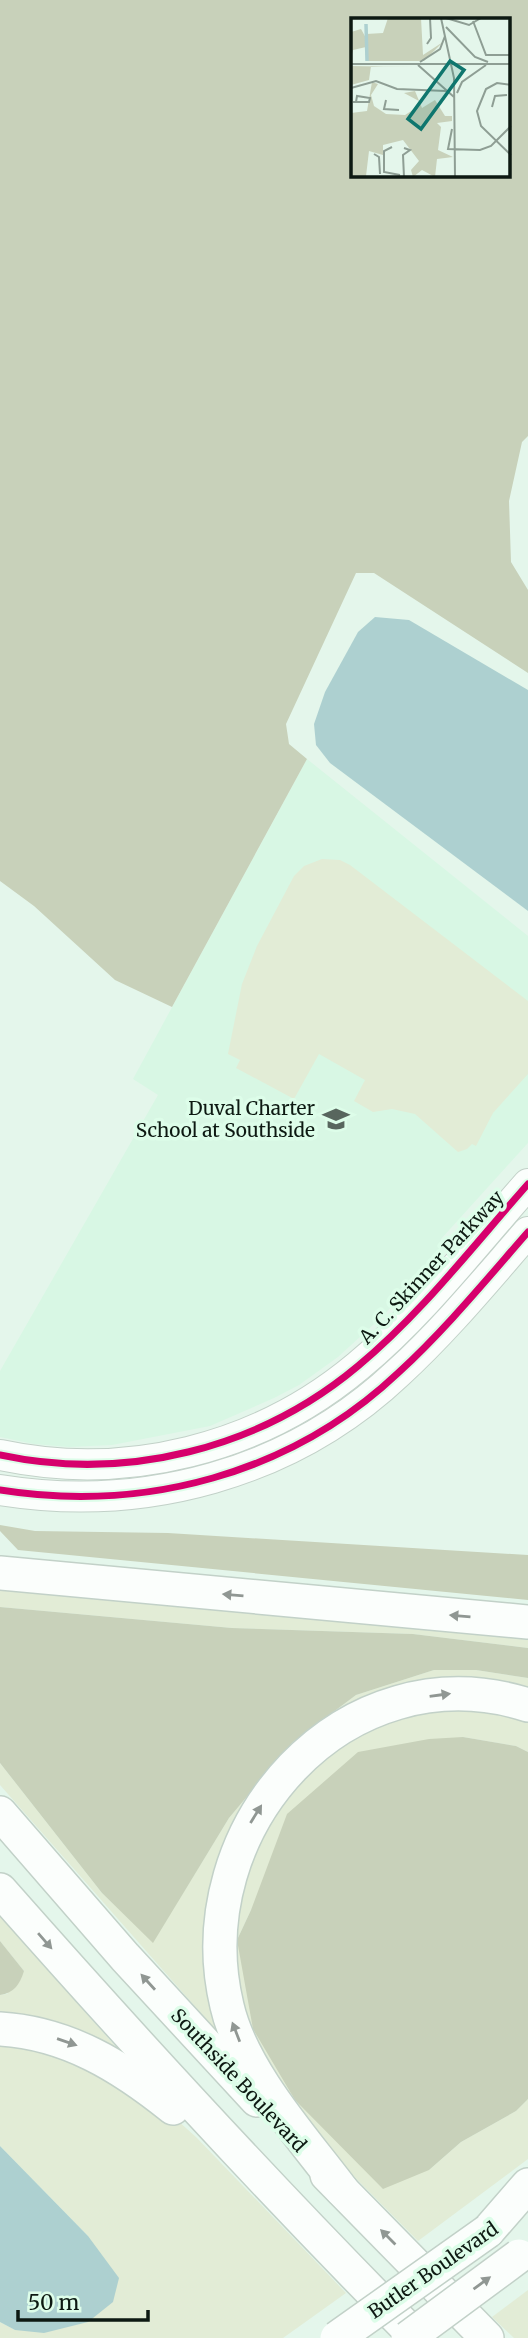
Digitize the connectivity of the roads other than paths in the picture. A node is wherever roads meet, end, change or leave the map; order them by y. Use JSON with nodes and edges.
{"nodes":[{"id":1,"x":528,"y":1184,"type":"edge"},
{"id":2,"x":528,"y":1232,"type":"edge"},
{"id":3,"x":0,"y":1455,"type":"edge"},
{"id":4,"x":0,"y":1490,"type":"edge"},
{"id":5,"x":0,"y":1573,"type":"edge"},
{"id":6,"x":528,"y":1622,"type":"edge"},
{"id":7,"x":528,"y":1705,"type":"edge"},
{"id":8,"x":0,"y":1813,"type":"edge"},
{"id":9,"x":0,"y":1890,"type":"edge"},
{"id":10,"x":0,"y":2029,"type":"edge"},
{"id":11,"x":528,"y":2185,"type":"edge"},
{"id":12,"x":342,"y":2190,"type":"junction"},
{"id":13,"x":528,"y":2202,"type":"edge"},
{"id":14,"x":305,"y":2225,"type":"junction"},
{"id":15,"x":488,"y":2231,"type":"junction"},
{"id":16,"x":523,"y":2253,"type":"edge"},
{"id":17,"x":337,"y":2338,"type":"edge"},
{"id":18,"x":408,"y":2338,"type":"edge"},
{"id":19,"x":417,"y":2338,"type":"edge"},
{"id":20,"x":487,"y":2338,"type":"edge"}],
"edges":[{"from":1,"to":3,"type":"main road","name":"A. C. Skinner Parkway"},
{"from":2,"to":4,"type":"main road"},
{"from":6,"to":5,"type":"highway","one_way":true},
{"from":12,"to":7,"type":"highway","one_way":true},
{"from":12,"to":8,"type":"highway","name":"Southside Boulevard","one_way":true},
{"from":9,"to":14,"type":"highway","one_way":true},
{"from":10,"to":14,"type":"highway","one_way":true},
{"from":11,"to":15,"type":"highway"},
{"from":20,"to":12,"type":"highway","name":"Southside Boulevard","one_way":true},
{"from":13,"to":15,"type":"highway","name":"Butler Boulevard"},
{"from":14,"to":19,"type":"highway"},
{"from":15,"to":17,"type":"highway","name":"Butler Boulevard","bridge":true},
{"from":18,"to":16,"type":"highway","name":"Butler Boulevard","one_way":true,"bridge":true}]}
